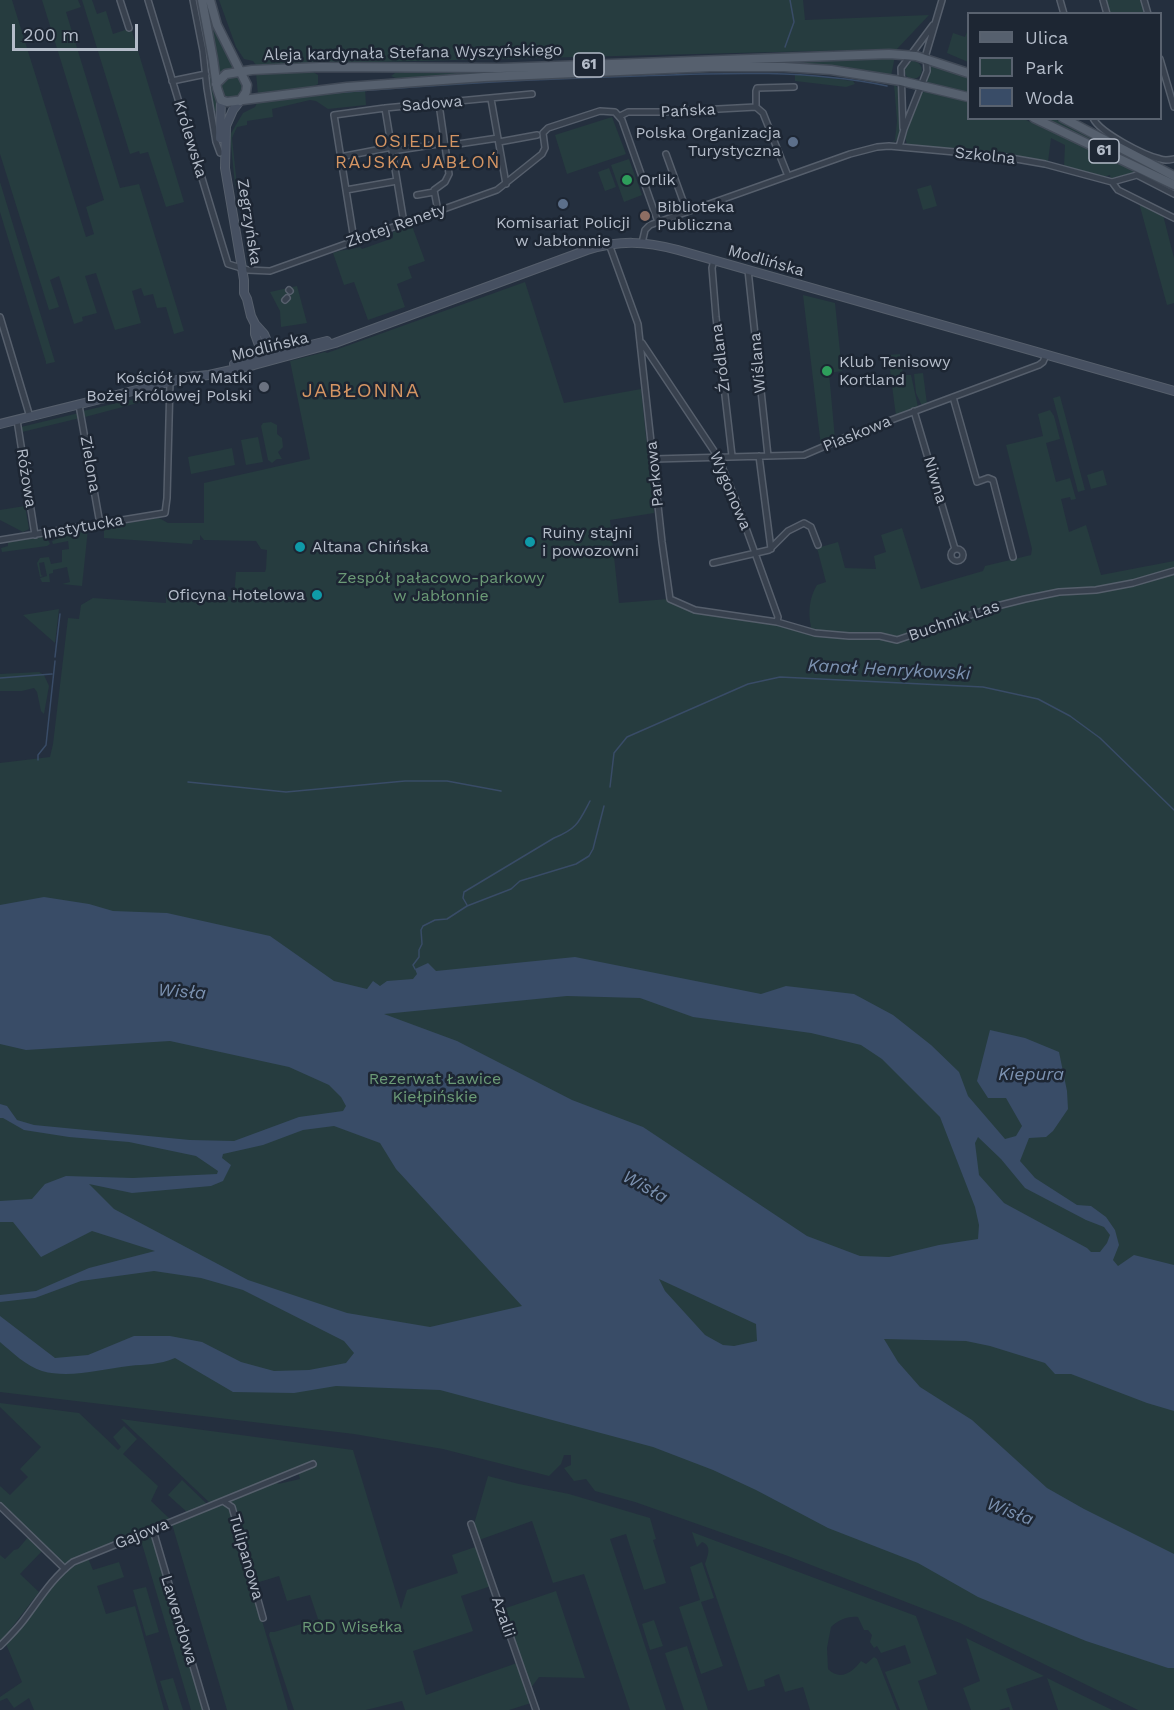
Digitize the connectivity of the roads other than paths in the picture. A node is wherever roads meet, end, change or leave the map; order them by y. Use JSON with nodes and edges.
{"nodes":[{"id":1,"x":120,"y":0,"type":"edge"},
{"id":2,"x":148,"y":0,"type":"edge"},
{"id":3,"x":193,"y":0,"type":"edge"},
{"id":4,"x":202,"y":0,"type":"edge"},
{"id":5,"x":210,"y":0,"type":"edge"},
{"id":6,"x":942,"y":0,"type":"edge"},
{"id":7,"x":934,"y":22,"type":"junction"},
{"id":8,"x":129,"y":28,"type":"dead end"},
{"id":9,"x":909,"y":55,"type":"junction"},
{"id":10,"x":926,"y":60,"type":"junction"},
{"id":11,"x":1162,"y":63,"type":"edge"},
{"id":12,"x":241,"y":71,"type":"junction"},
{"id":13,"x":967,"y":72,"type":"edge"},
{"id":14,"x":206,"y":75,"type":"junction"},
{"id":15,"x":172,"y":81,"type":"junction"},
{"id":16,"x":901,"y":81,"type":"junction"},
{"id":17,"x":216,"y":84,"type":"junction"},
{"id":18,"x":921,"y":86,"type":"junction"},
{"id":19,"x":794,"y":87,"type":"dead end"},
{"id":20,"x":532,"y":94,"type":"dead end"},
{"id":21,"x":967,"y":97,"type":"edge"},
{"id":22,"x":491,"y":99,"type":"junction"},
{"id":23,"x":221,"y":100,"type":"junction"},
{"id":24,"x":240,"y":101,"type":"junction"},
{"id":25,"x":439,"y":104,"type":"junction"},
{"id":26,"x":756,"y":107,"type":"junction"},
{"id":27,"x":1174,"y":107,"type":"edge"},
{"id":28,"x":385,"y":108,"type":"junction"},
{"id":29,"x":620,"y":116,"type":"junction"},
{"id":30,"x":1038,"y":120,"type":"edge"},
{"id":31,"x":1067,"y":120,"type":"edge"},
{"id":32,"x":1093,"y":120,"type":"edge"},
{"id":33,"x":904,"y":129,"type":"junction"},
{"id":34,"x":537,"y":135,"type":"dead end"},
{"id":35,"x":498,"y":140,"type":"junction"},
{"id":36,"x":445,"y":145,"type":"junction"},
{"id":37,"x":899,"y":147,"type":"junction"},
{"id":38,"x":392,"y":149,"type":"junction"},
{"id":39,"x":220,"y":153,"type":"junction"},
{"id":40,"x":666,"y":154,"type":"dead end"},
{"id":41,"x":541,"y":155,"type":"joint"},
{"id":42,"x":340,"y":157,"type":"junction"},
{"id":43,"x":1174,"y":159,"type":"edge"},
{"id":44,"x":225,"y":168,"type":"junction"},
{"id":45,"x":788,"y":176,"type":"junction"},
{"id":46,"x":1174,"y":176,"type":"edge"},
{"id":47,"x":397,"y":181,"type":"junction"},
{"id":48,"x":1112,"y":182,"type":"junction"},
{"id":49,"x":506,"y":184,"type":"junction"},
{"id":50,"x":1174,"y":185,"type":"edge"},
{"id":51,"x":346,"y":190,"type":"junction"},
{"id":52,"x":434,"y":192,"type":"junction"},
{"id":53,"x":1174,"y":194,"type":"edge"},
{"id":54,"x":417,"y":195,"type":"dead end"},
{"id":55,"x":438,"y":211,"type":"junction"},
{"id":56,"x":687,"y":212,"type":"junction"},
{"id":57,"x":1174,"y":218,"type":"edge"},
{"id":58,"x":658,"y":222,"type":"junction"},
{"id":59,"x":404,"y":223,"type":"junction"},
{"id":60,"x":354,"y":240,"type":"junction"},
{"id":61,"x":642,"y":243,"type":"junction"},
{"id":62,"x":609,"y":244,"type":"junction"},
{"id":63,"x":714,"y":260,"type":"junction"},
{"id":64,"x":242,"y":268,"type":"junction"},
{"id":65,"x":748,"y":270,"type":"junction"},
{"id":66,"x":0,"y":317,"type":"edge"},
{"id":67,"x":255,"y":324,"type":"junction"},
{"id":68,"x":640,"y":341,"type":"junction"},
{"id":69,"x":1046,"y":355,"type":"junction"},
{"id":70,"x":268,"y":358,"type":"junction"},
{"id":71,"x":170,"y":382,"type":"junction"},
{"id":72,"x":1174,"y":391,"type":"edge"},
{"id":73,"x":953,"y":396,"type":"junction"},
{"id":74,"x":79,"y":405,"type":"junction"},
{"id":75,"x":914,"y":411,"type":"junction"},
{"id":76,"x":30,"y":417,"type":"junction"},
{"id":77,"x":17,"y":420,"type":"junction"},
{"id":78,"x":0,"y":424,"type":"edge"},
{"id":79,"x":732,"y":456,"type":"junction"},
{"id":80,"x":759,"y":456,"type":"junction"},
{"id":81,"x":768,"y":456,"type":"junction"},
{"id":82,"x":718,"y":457,"type":"junction"},
{"id":83,"x":654,"y":459,"type":"junction"},
{"id":84,"x":100,"y":524,"type":"junction"},
{"id":85,"x":35,"y":535,"type":"junction"},
{"id":86,"x":0,"y":540,"type":"edge"},
{"id":87,"x":818,"y":545,"type":"dead end"},
{"id":88,"x":771,"y":549,"type":"junction"},
{"id":89,"x":956,"y":549,"type":"dead end"},
{"id":90,"x":755,"y":554,"type":"junction"},
{"id":91,"x":1014,"y":557,"type":"dead end"},
{"id":92,"x":713,"y":563,"type":"dead end"},
{"id":93,"x":1174,"y":571,"type":"edge"},
{"id":94,"x":777,"y":622,"type":"junction"},
{"id":95,"x":313,"y":1464,"type":"dead end"},
{"id":96,"x":223,"y":1501,"type":"junction"},
{"id":97,"x":0,"y":1506,"type":"edge"},
{"id":98,"x":471,"y":1524,"type":"dead end"},
{"id":99,"x":153,"y":1530,"type":"junction"},
{"id":100,"x":65,"y":1569,"type":"junction"},
{"id":101,"x":263,"y":1618,"type":"dead end"},
{"id":102,"x":0,"y":1646,"type":"edge"},
{"id":103,"x":206,"y":1710,"type":"edge"},
{"id":104,"x":536,"y":1710,"type":"edge"}],
"edges":[{"from":1,"to":8,"type":"street"},
{"from":2,"to":15,"type":"street","name":"Królewska"},
{"from":3,"to":14,"type":"street"},
{"from":4,"to":17,"type":"main road"},
{"from":5,"to":12,"type":"main road"},
{"from":6,"to":7,"type":"street"},
{"from":7,"to":9,"type":"street"},
{"from":7,"to":10,"type":"street"},
{"from":9,"to":10,"type":"main road"},
{"from":9,"to":12,"type":"main road","name":"Aleja kardynała Stefana Wyszyńskiego","number":"61"},
{"from":9,"to":16,"type":"street"},
{"from":10,"to":13,"type":"main road"},
{"from":10,"to":18,"type":"street"},
{"from":11,"to":27,"type":"street"},
{"from":12,"to":17,"type":"main road"},
{"from":12,"to":24,"type":"main road"},
{"from":14,"to":15,"type":"street"},
{"from":14,"to":39,"type":"street"},
{"from":15,"to":64,"type":"street","name":"Królewska"},
{"from":16,"to":18,"type":"main road","number":"61"},
{"from":16,"to":24,"type":"main road","name":"Aleja kardynała Stefana Wyszyńskiego","number":"61"},
{"from":16,"to":33,"type":"street"},
{"from":17,"to":23,"type":"main road"},
{"from":18,"to":21,"type":"main road","number":"61"},
{"from":18,"to":33,"type":"street"},
{"from":19,"to":26,"type":"street"},
{"from":20,"to":22,"type":"street","name":"Sadowa"},
{"from":22,"to":25,"type":"street","name":"Sadowa"},
{"from":22,"to":35,"type":"street"},
{"from":23,"to":24,"type":"main road","number":"61"},
{"from":23,"to":39,"type":"main road","name":"Zegrzyńska"},
{"from":24,"to":44,"type":"main road","name":"Zegrzyńska"},
{"from":25,"to":28,"type":"street","name":"Sadowa"},
{"from":25,"to":36,"type":"street"},
{"from":26,"to":29,"type":"street","name":"Pańska"},
{"from":26,"to":45,"type":"street"},
{"from":28,"to":38,"type":"street"},
{"from":28,"to":42,"type":"street","name":"Sadowa"},
{"from":29,"to":41,"type":"street","name":"Pańska"},
{"from":29,"to":58,"type":"street"},
{"from":30,"to":50,"type":"main road","number":"61"},
{"from":31,"to":46,"type":"main road","number":"61"},
{"from":32,"to":43,"type":"street"},
{"from":33,"to":37,"type":"street"},
{"from":34,"to":35,"type":"street"},
{"from":35,"to":36,"type":"street"},
{"from":35,"to":49,"type":"street"},
{"from":36,"to":38,"type":"street"},
{"from":36,"to":52,"type":"street"},
{"from":37,"to":45,"type":"street","name":"Szkolna"},
{"from":37,"to":48,"type":"street","name":"Szkolna"},
{"from":38,"to":42,"type":"street"},
{"from":38,"to":47,"type":"street"},
{"from":39,"to":44,"type":"main road","name":"Zegrzyńska"},
{"from":40,"to":56,"type":"street"},
{"from":41,"to":49,"type":"street","name":"Złotej Renety"},
{"from":42,"to":51,"type":"street"},
{"from":44,"to":64,"type":"main road","name":"Zegrzyńska"},
{"from":45,"to":56,"type":"street","name":"Szkolna"},
{"from":47,"to":51,"type":"street"},
{"from":47,"to":59,"type":"street"},
{"from":48,"to":53,"type":"street"},
{"from":48,"to":57,"type":"street","name":"Szkolna"},
{"from":49,"to":55,"type":"street","name":"Złotej Renety"},
{"from":51,"to":60,"type":"street"},
{"from":52,"to":54,"type":"street"},
{"from":52,"to":55,"type":"street"},
{"from":55,"to":59,"type":"street","name":"Złotej Renety"},
{"from":56,"to":58,"type":"street","name":"Szkolna"},
{"from":58,"to":61,"type":"street"},
{"from":59,"to":60,"type":"street","name":"Złotej Renety"},
{"from":60,"to":64,"type":"street","name":"Złotej Renety"},
{"from":61,"to":62,"type":"main road","name":"Modlińska"},
{"from":61,"to":63,"type":"main road","name":"Modlińska"},
{"from":62,"to":68,"type":"street","name":"Parkowa"},
{"from":62,"to":70,"type":"main road","name":"Modlińska"},
{"from":63,"to":65,"type":"main road","name":"Modlińska"},
{"from":63,"to":79,"type":"street","name":"Źródlana"},
{"from":64,"to":67,"type":"main road","name":"Zegrzyńska"},
{"from":65,"to":69,"type":"main road","name":"Modlińska"},
{"from":65,"to":81,"type":"street","name":"Wiślana"},
{"from":66,"to":76,"type":"street"},
{"from":67,"to":70,"type":"main road","name":"Zegrzyńska"},
{"from":67,"to":70,"type":"main road","name":"Zegrzyńska"},
{"from":68,"to":82,"type":"street","name":"Wygonowa"},
{"from":68,"to":83,"type":"street","name":"Parkowa"},
{"from":69,"to":72,"type":"main road","name":"Modlińska"},
{"from":69,"to":73,"type":"street","name":"Piaskowa"},
{"from":70,"to":71,"type":"main road","name":"Modlińska"},
{"from":71,"to":74,"type":"main road","name":"Modlińska"},
{"from":71,"to":84,"type":"street","name":"Instytucka"},
{"from":73,"to":75,"type":"street","name":"Piaskowa"},
{"from":73,"to":91,"type":"street"},
{"from":74,"to":76,"type":"main road","name":"Modlińska"},
{"from":74,"to":84,"type":"street","name":"Zielona"},
{"from":75,"to":81,"type":"street","name":"Piaskowa"},
{"from":75,"to":89,"type":"street","name":"Niwna"},
{"from":76,"to":77,"type":"main road","name":"Modlińska"},
{"from":77,"to":78,"type":"main road","name":"Modlińska"},
{"from":77,"to":85,"type":"street","name":"Różowa"},
{"from":79,"to":80,"type":"street","name":"Piaskowa"},
{"from":79,"to":82,"type":"street","name":"Piaskowa"},
{"from":80,"to":81,"type":"street","name":"Piaskowa"},
{"from":80,"to":88,"type":"street"},
{"from":82,"to":83,"type":"street","name":"Piaskowa"},
{"from":82,"to":90,"type":"street","name":"Wygonowa"},
{"from":83,"to":94,"type":"street","name":"Parkowa"},
{"from":84,"to":85,"type":"street","name":"Instytucka"},
{"from":85,"to":86,"type":"street","name":"Instytucka"},
{"from":87,"to":88,"type":"street"},
{"from":88,"to":90,"type":"street"},
{"from":90,"to":92,"type":"street"},
{"from":90,"to":94,"type":"street","name":"Wygonowa"},
{"from":93,"to":94,"type":"street","name":"Buchnik Las"},
{"from":95,"to":96,"type":"street","name":"Gajowa"},
{"from":96,"to":99,"type":"street","name":"Gajowa"},
{"from":96,"to":101,"type":"street","name":"Tulipanowa"},
{"from":97,"to":100,"type":"street"},
{"from":98,"to":104,"type":"street","name":"Azalii"},
{"from":99,"to":100,"type":"street","name":"Gajowa"},
{"from":99,"to":103,"type":"street","name":"Lawendowa"},
{"from":100,"to":102,"type":"street","name":"Gajowa"}]}
